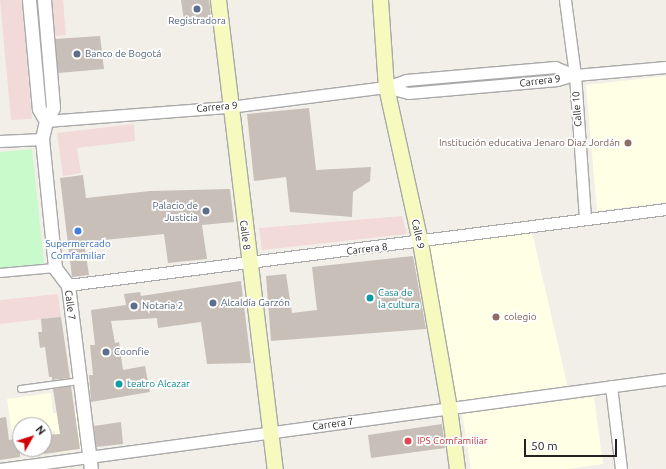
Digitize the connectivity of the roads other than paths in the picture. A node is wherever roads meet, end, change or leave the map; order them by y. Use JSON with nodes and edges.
{"nodes":[{"id":1,"x":29,"y":0,"type":"edge"},
{"id":2,"x":44,"y":0,"type":"edge"},
{"id":3,"x":218,"y":0,"type":"edge"},
{"id":4,"x":380,"y":0,"type":"edge"},
{"id":5,"x":565,"y":0,"type":"edge"},
{"id":6,"x":666,"y":67,"type":"edge"},
{"id":7,"x":517,"y":70,"type":"junction"},
{"id":8,"x":460,"y":75,"type":"junction"},
{"id":9,"x":575,"y":76,"type":"junction"},
{"id":10,"x":517,"y":84,"type":"junction"},
{"id":11,"x":386,"y":87,"type":"junction"},
{"id":12,"x":462,"y":88,"type":"junction"},
{"id":13,"x":229,"y":107,"type":"junction"},
{"id":14,"x":46,"y":121,"type":"junction"},
{"id":15,"x":42,"y":139,"type":"junction"},
{"id":16,"x":0,"y":141,"type":"edge"},
{"id":17,"x":666,"y":209,"type":"edge"},
{"id":18,"x":586,"y":219,"type":"junction"},
{"id":19,"x":420,"y":242,"type":"junction"},
{"id":20,"x":249,"y":263,"type":"junction"},
{"id":21,"x":55,"y":268,"type":"junction"},
{"id":22,"x":0,"y":273,"type":"edge"},
{"id":23,"x":68,"y":285,"type":"junction"},
{"id":24,"x":666,"y":379,"type":"edge"},
{"id":25,"x":80,"y":381,"type":"junction"},
{"id":26,"x":611,"y":386,"type":"junction"},
{"id":27,"x":22,"y":389,"type":"dead end"},
{"id":28,"x":449,"y":408,"type":"junction"},
{"id":29,"x":270,"y":432,"type":"junction"},
{"id":30,"x":90,"y":463,"type":"edge"},
{"id":31,"x":0,"y":468,"type":"edge"},
{"id":32,"x":275,"y":469,"type":"edge"},
{"id":33,"x":457,"y":469,"type":"edge"},
{"id":34,"x":621,"y":469,"type":"edge"}],
"edges":[{"from":1,"to":14,"type":"street"},
{"from":2,"to":14,"type":"street"},
{"from":3,"to":13,"type":"main road","name":"Calle 8"},
{"from":4,"to":11,"type":"main road","name":"Calle 9"},
{"from":5,"to":9,"type":"street","name":"Calle 10"},
{"from":6,"to":9,"type":"street","name":"Carrera 9"},
{"from":7,"to":8,"type":"street","name":"Carrera 9"},
{"from":7,"to":9,"type":"street","name":"Carrera 9"},
{"from":7,"to":10,"type":"street"},
{"from":8,"to":11,"type":"street","name":"Carrera 9"},
{"from":8,"to":12,"type":"street"},
{"from":9,"to":10,"type":"street","name":"Carrera 9"},
{"from":9,"to":18,"type":"street","name":"Calle 10"},
{"from":10,"to":12,"type":"street","name":"Carrera 9"},
{"from":11,"to":12,"type":"street","name":"Carrera 9"},
{"from":11,"to":13,"type":"street","name":"Carrera 9"},
{"from":11,"to":19,"type":"main road","name":"Calle 9"},
{"from":13,"to":14,"type":"street","name":"Carrera 9"},
{"from":13,"to":20,"type":"main road","name":"Calle 8"},
{"from":14,"to":15,"type":"street"},
{"from":15,"to":16,"type":"street"},
{"from":15,"to":21,"type":"street"},
{"from":17,"to":18,"type":"street","name":"Carrera 8"},
{"from":18,"to":19,"type":"street","name":"Carrera 8"},
{"from":19,"to":20,"type":"street","name":"Carrera 8"},
{"from":19,"to":28,"type":"main road","name":"Calle 9"},
{"from":20,"to":23,"type":"street","name":"Carrera 8"},
{"from":20,"to":29,"type":"main road","name":"Calle 8"},
{"from":21,"to":22,"type":"street"},
{"from":21,"to":23,"type":"street","name":"Calle 7"},
{"from":23,"to":25,"type":"street","name":"Calle 7"},
{"from":24,"to":26,"type":"street","name":"Carrera 7"},
{"from":25,"to":27,"type":"lane"},
{"from":25,"to":30,"type":"street","name":"Calle 7"},
{"from":26,"to":28,"type":"street","name":"Carrera 7"},
{"from":26,"to":34,"type":"street"},
{"from":28,"to":29,"type":"street","name":"Carrera 7"},
{"from":28,"to":33,"type":"main road","name":"Calle 9"},
{"from":29,"to":30,"type":"street","name":"Carrera 7"},
{"from":29,"to":32,"type":"main road","name":"Calle 8"},
{"from":30,"to":31,"type":"street","name":"Carrera 7"}]}
